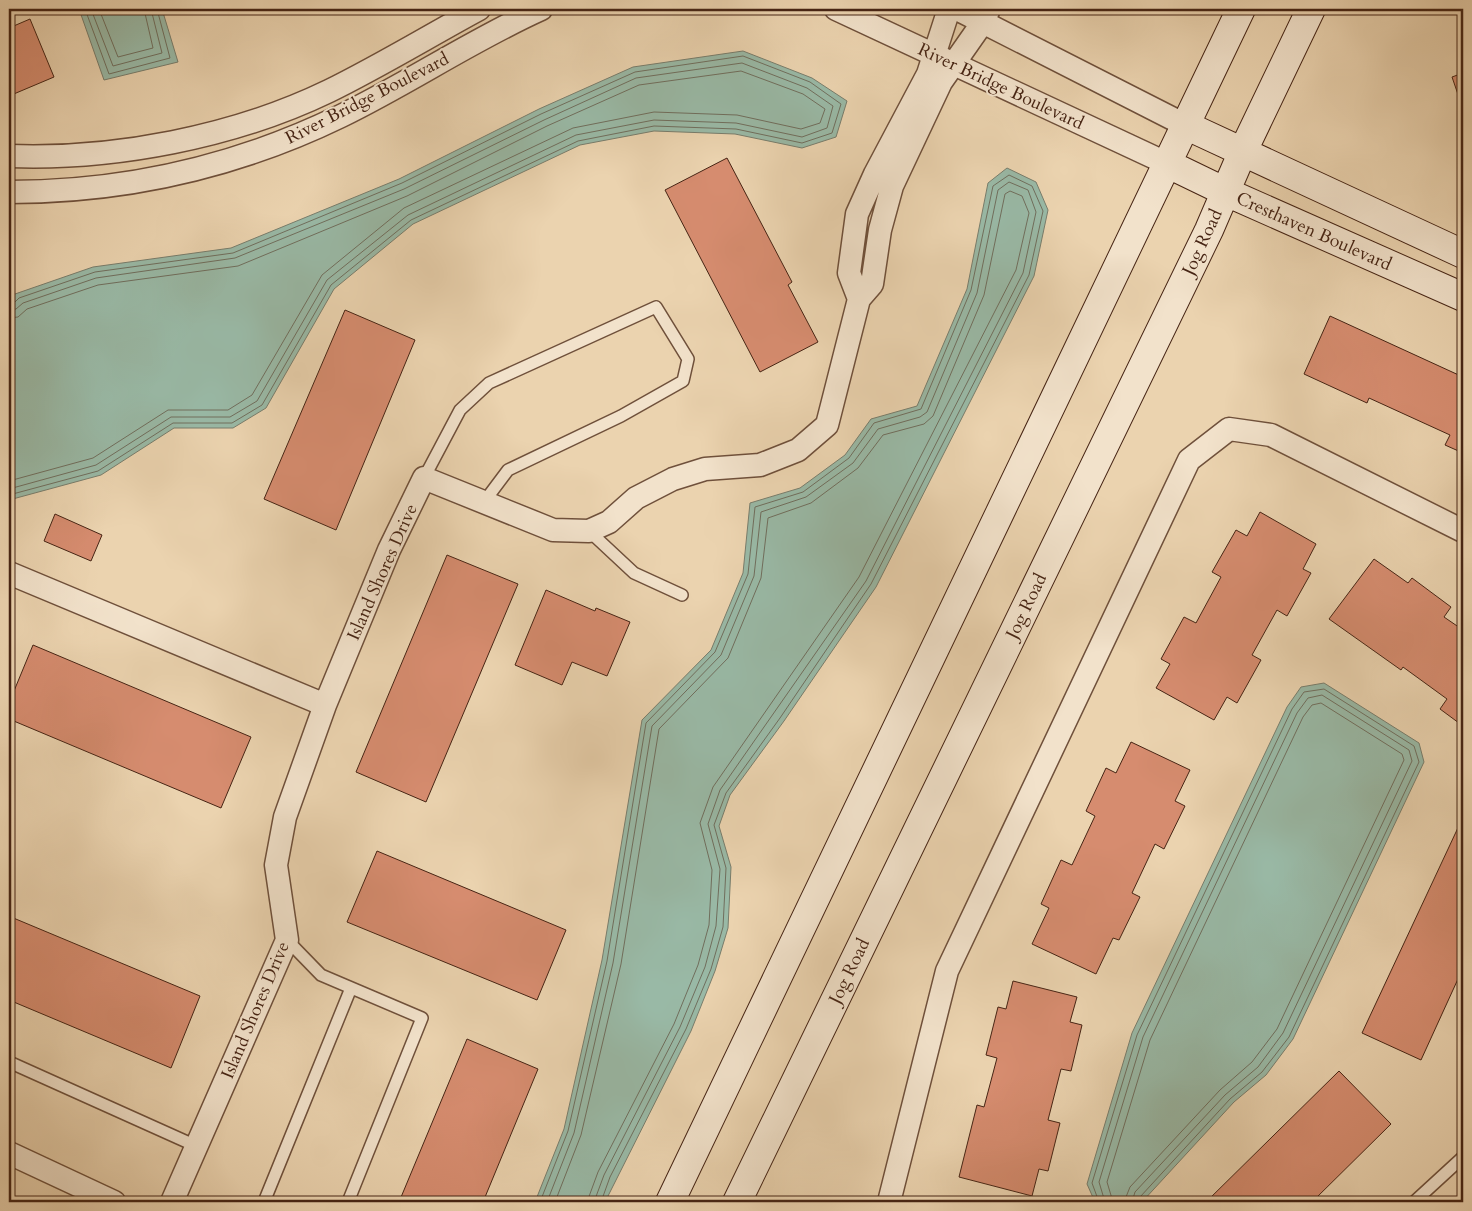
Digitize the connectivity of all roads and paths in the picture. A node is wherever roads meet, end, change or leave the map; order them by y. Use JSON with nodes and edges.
{"nodes":[{"id":1,"x":479,"y":9,"type":"edge"},
{"id":2,"x":541,"y":9,"type":"edge"},
{"id":3,"x":836,"y":9,"type":"edge"},
{"id":4,"x":949,"y":9,"type":"edge"},
{"id":5,"x":957,"y":9,"type":"edge"},
{"id":6,"x":1241,"y":9,"type":"edge"},
{"id":7,"x":1311,"y":9,"type":"edge"},
{"id":8,"x":986,"y":15,"type":"edge"},
{"id":9,"x":943,"y":67,"type":"junction"},
{"id":10,"x":1185,"y":125,"type":"junction"},
{"id":11,"x":1243,"y":151,"type":"junction"},
{"id":12,"x":9,"y":156,"type":"edge"},
{"id":13,"x":1166,"y":163,"type":"junction"},
{"id":14,"x":9,"y":192,"type":"edge"},
{"id":15,"x":1226,"y":192,"type":"junction"},
{"id":16,"x":1463,"y":254,"type":"edge"},
{"id":17,"x":1463,"y":296,"type":"edge"},
{"id":18,"x":424,"y":478,"type":"junction"},
{"id":19,"x":484,"y":502,"type":"junction"},
{"id":20,"x":589,"y":531,"type":"junction"},
{"id":21,"x":1463,"y":531,"type":"edge"},
{"id":22,"x":9,"y":573,"type":"edge"},
{"id":23,"x":682,"y":595,"type":"dead end"},
{"id":24,"x":325,"y":704,"type":"junction"},
{"id":25,"x":287,"y":940,"type":"junction"},
{"id":26,"x":351,"y":988,"type":"junction"},
{"id":27,"x":9,"y":1062,"type":"edge"},
{"id":28,"x":196,"y":1146,"type":"junction"},
{"id":29,"x":9,"y":1153,"type":"edge"},
{"id":30,"x":1463,"y":1157,"type":"edge"},
{"id":31,"x":114,"y":1202,"type":"edge"},
{"id":32,"x":172,"y":1202,"type":"edge"},
{"id":33,"x":264,"y":1202,"type":"edge"},
{"id":34,"x":348,"y":1202,"type":"edge"},
{"id":35,"x":670,"y":1202,"type":"edge"},
{"id":36,"x":736,"y":1202,"type":"edge"},
{"id":37,"x":889,"y":1202,"type":"edge"},
{"id":38,"x":1414,"y":1202,"type":"edge"}],
"edges":[{"from":1,"to":12,"type":"street","name":"River Bridge Boulevard"},
{"from":2,"to":14,"type":"street","name":"River Bridge Boulevard"},
{"from":3,"to":9,"type":"street","name":"River Bridge Boulevard"},
{"from":4,"to":9,"type":"street"},
{"from":5,"to":8,"type":"street"},
{"from":6,"to":10,"type":"main road"},
{"from":7,"to":11,"type":"main road","name":"Jog Road"},
{"from":8,"to":9,"type":"street"},
{"from":8,"to":10,"type":"street"},
{"from":9,"to":13,"type":"street","name":"River Bridge Boulevard"},
{"from":9,"to":20,"type":"street"},
{"from":10,"to":11,"type":"main road"},
{"from":10,"to":13,"type":"main road"},
{"from":11,"to":15,"type":"main road","name":"Jog Road"},
{"from":11,"to":16,"type":"main road"},
{"from":13,"to":15,"type":"main road","name":"Cresthaven Boulevard"},
{"from":13,"to":35,"type":"main road"},
{"from":15,"to":17,"type":"main road","name":"Cresthaven Boulevard"},
{"from":15,"to":36,"type":"main road","name":"Jog Road"},
{"from":18,"to":19,"type":"street"},
{"from":18,"to":19,"type":"lane"},
{"from":18,"to":24,"type":"street","name":"Island Shores Drive"},
{"from":19,"to":20,"type":"street"},
{"from":20,"to":23,"type":"lane"},
{"from":21,"to":37,"type":"street"},
{"from":22,"to":24,"type":"street"},
{"from":24,"to":25,"type":"street","name":"Island Shores Drive"},
{"from":25,"to":26,"type":"lane"},
{"from":25,"to":28,"type":"street","name":"Island Shores Drive"},
{"from":26,"to":33,"type":"lane"},
{"from":26,"to":34,"type":"lane"},
{"from":27,"to":28,"type":"lane"},
{"from":28,"to":32,"type":"street","name":"Island Shores Drive"},
{"from":29,"to":31,"type":"street"},
{"from":30,"to":38,"type":"lane"}]}
